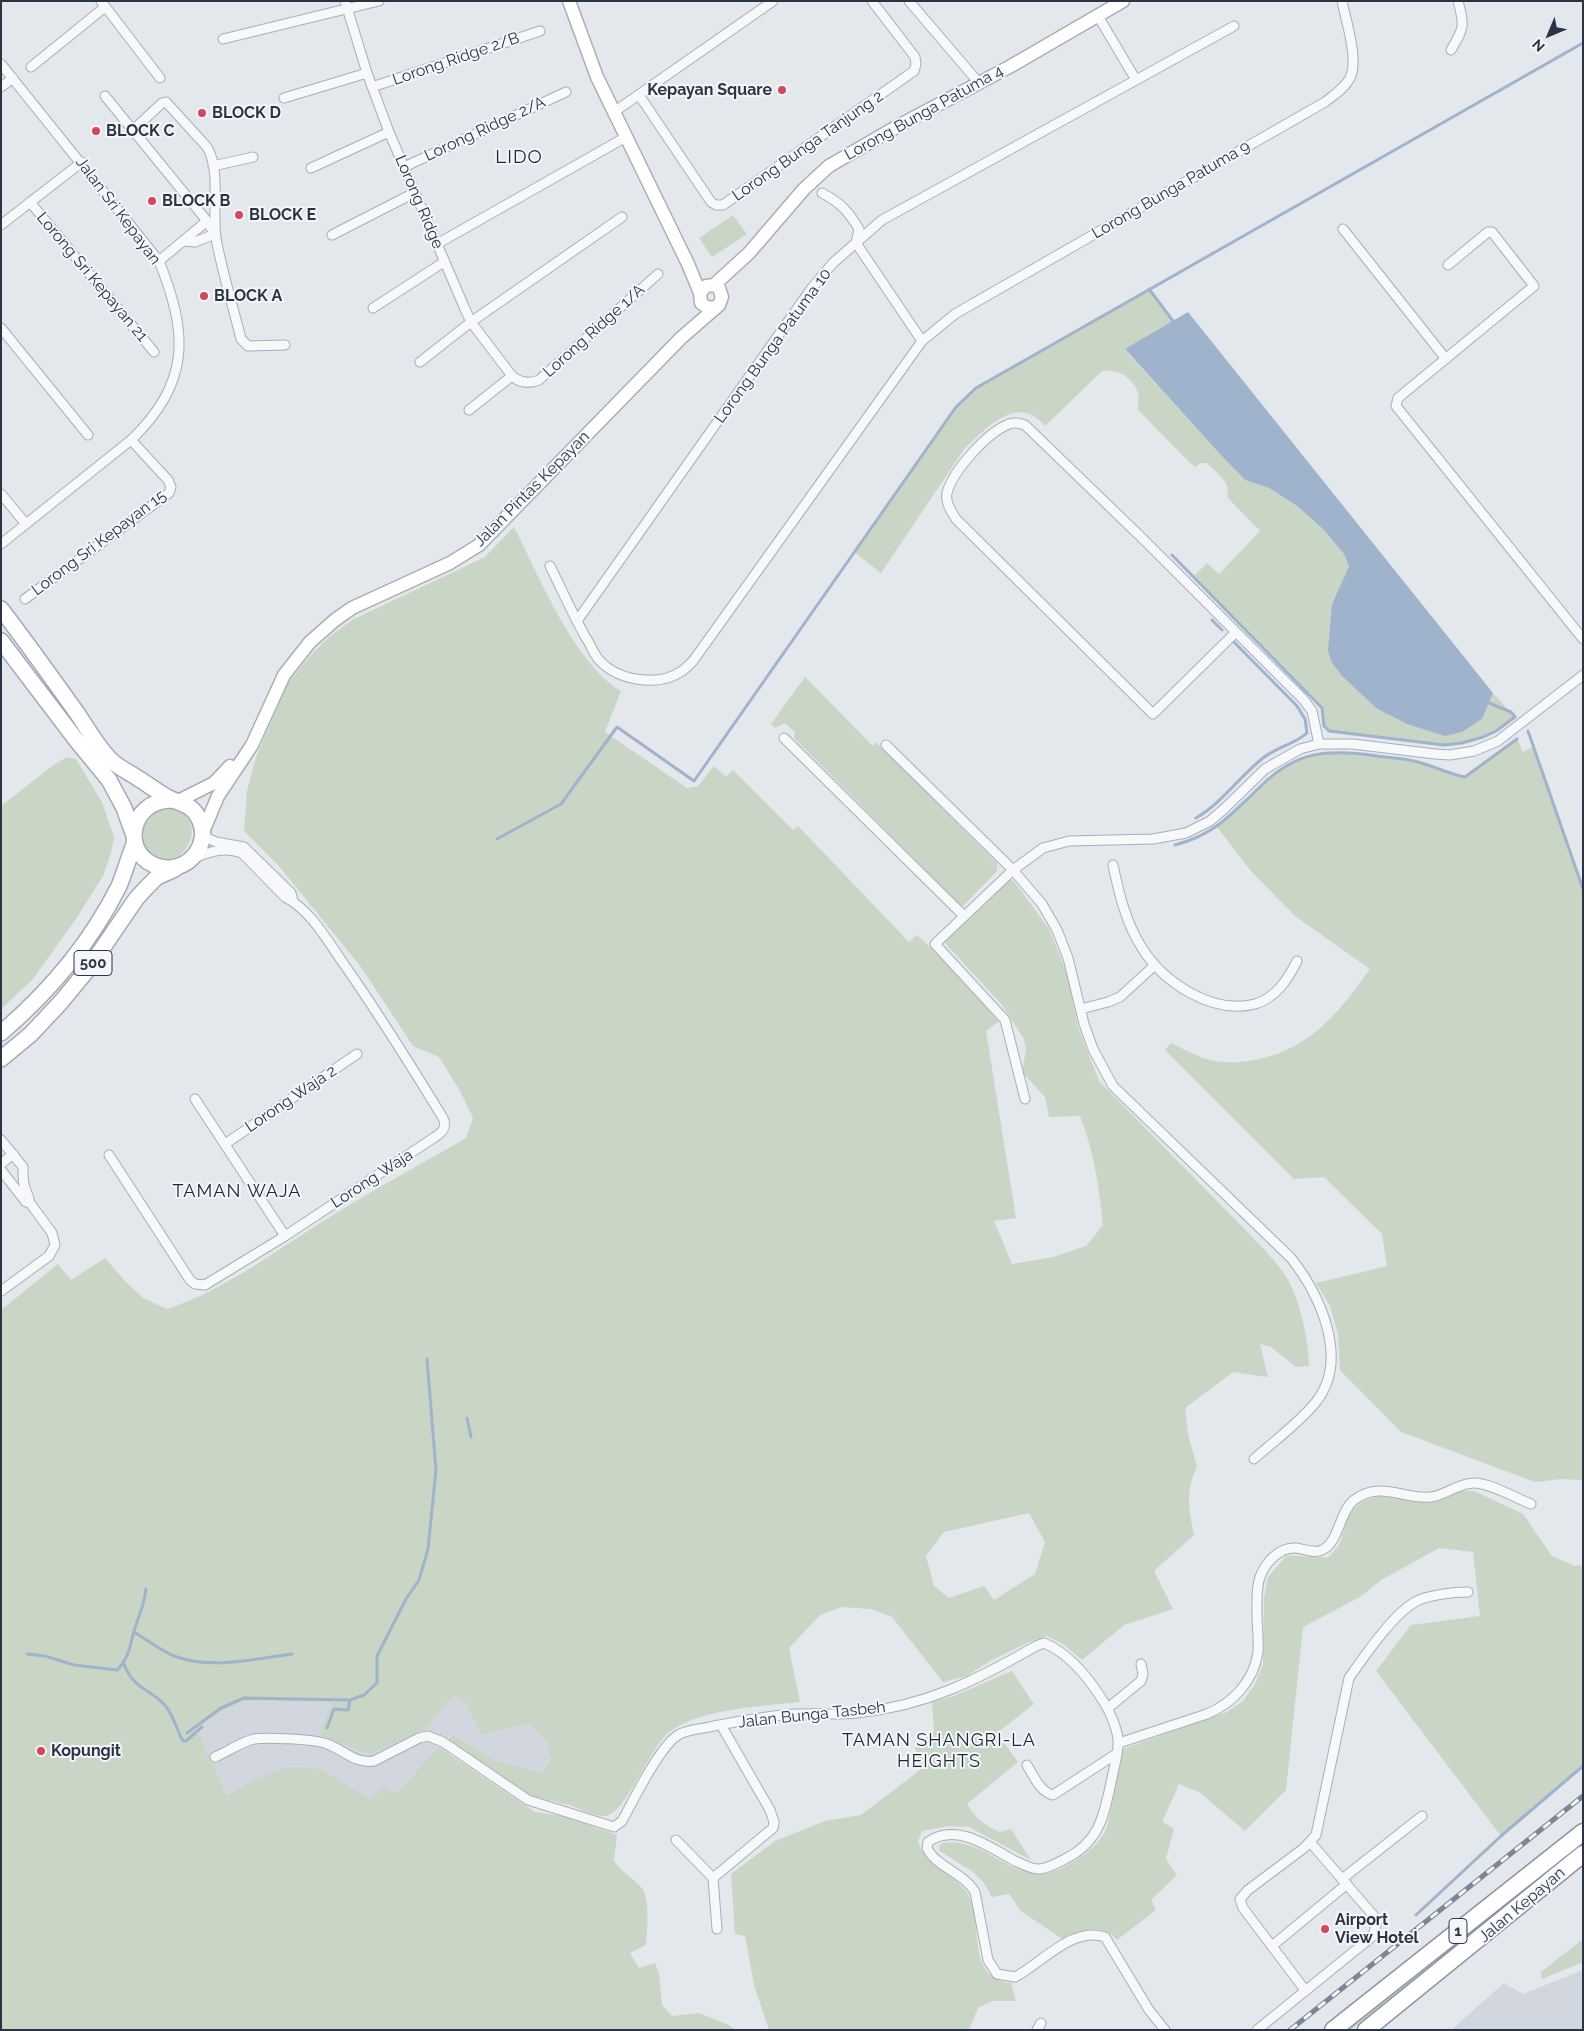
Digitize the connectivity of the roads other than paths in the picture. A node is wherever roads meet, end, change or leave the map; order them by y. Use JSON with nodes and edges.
{"nodes":[{"id":1,"x":379,"y":1,"type":"edge"},
{"id":2,"x":569,"y":1,"type":"edge"},
{"id":3,"x":772,"y":1,"type":"edge"},
{"id":4,"x":872,"y":1,"type":"edge"},
{"id":5,"x":908,"y":1,"type":"edge"},
{"id":6,"x":1122,"y":1,"type":"edge"},
{"id":7,"x":1342,"y":1,"type":"edge"},
{"id":8,"x":1458,"y":1,"type":"edge"},
{"id":9,"x":103,"y":4,"type":"edge"},
{"id":10,"x":346,"y":6,"type":"edge"},
{"id":11,"x":1098,"y":16,"type":"junction"},
{"id":12,"x":1234,"y":26,"type":"dead end"},
{"id":13,"x":540,"y":31,"type":"dead end"},
{"id":14,"x":223,"y":38,"type":"dead end"},
{"id":15,"x":1451,"y":50,"type":"dead end"},
{"id":16,"x":1,"y":64,"type":"edge"},
{"id":17,"x":30,"y":67,"type":"dead end"},
{"id":18,"x":367,"y":72,"type":"junction"},
{"id":19,"x":13,"y":78,"type":"junction"},
{"id":20,"x":160,"y":78,"type":"dead end"},
{"id":21,"x":1136,"y":80,"type":"junction"},
{"id":22,"x":979,"y":83,"type":"junction"},
{"id":23,"x":1,"y":87,"type":"edge"},
{"id":24,"x":372,"y":87,"type":"junction"},
{"id":25,"x":566,"y":92,"type":"dead end"},
{"id":26,"x":639,"y":95,"type":"junction"},
{"id":27,"x":105,"y":96,"type":"dead end"},
{"id":28,"x":284,"y":98,"type":"dead end"},
{"id":29,"x":614,"y":112,"type":"junction"},
{"id":30,"x":132,"y":130,"type":"junction"},
{"id":31,"x":389,"y":132,"type":"junction"},
{"id":32,"x":626,"y":137,"type":"junction"},
{"id":33,"x":253,"y":157,"type":"dead end"},
{"id":34,"x":82,"y":162,"type":"junction"},
{"id":35,"x":213,"y":166,"type":"junction"},
{"id":36,"x":404,"y":167,"type":"junction"},
{"id":37,"x":311,"y":168,"type":"dead end"},
{"id":38,"x":414,"y":193,"type":"junction"},
{"id":39,"x":822,"y":193,"type":"dead end"},
{"id":40,"x":30,"y":202,"type":"junction"},
{"id":41,"x":622,"y":216,"type":"dead end"},
{"id":42,"x":208,"y":221,"type":"junction"},
{"id":43,"x":1,"y":225,"type":"edge"},
{"id":44,"x":1343,"y":229,"type":"dead end"},
{"id":45,"x":332,"y":235,"type":"dead end"},
{"id":46,"x":215,"y":236,"type":"junction"},
{"id":47,"x":183,"y":241,"type":"junction"},
{"id":48,"x":856,"y":243,"type":"junction"},
{"id":49,"x":437,"y":244,"type":"junction"},
{"id":50,"x":749,"y":253,"type":"junction"},
{"id":51,"x":159,"y":261,"type":"junction"},
{"id":52,"x":444,"y":262,"type":"junction"},
{"id":53,"x":1448,"y":265,"type":"dead end"},
{"id":54,"x":658,"y":274,"type":"dead end"},
{"id":55,"x":706,"y":291,"type":"junction"},
{"id":56,"x":719,"y":303,"type":"junction"},
{"id":57,"x":372,"y":308,"type":"dead end"},
{"id":58,"x":471,"y":322,"type":"junction"},
{"id":59,"x":1,"y":328,"type":"edge"},
{"id":60,"x":680,"y":338,"type":"junction"},
{"id":61,"x":922,"y":341,"type":"junction"},
{"id":62,"x":285,"y":345,"type":"dead end"},
{"id":63,"x":154,"y":352,"type":"dead end"},
{"id":64,"x":1446,"y":359,"type":"junction"},
{"id":65,"x":420,"y":362,"type":"dead end"},
{"id":66,"x":512,"y":376,"type":"junction"},
{"id":67,"x":527,"y":383,"type":"joint"},
{"id":68,"x":469,"y":410,"type":"dead end"},
{"id":69,"x":88,"y":435,"type":"dead end"},
{"id":70,"x":131,"y":440,"type":"junction"},
{"id":71,"x":1,"y":494,"type":"edge"},
{"id":72,"x":26,"y":524,"type":"junction"},
{"id":73,"x":1,"y":544,"type":"edge"},
{"id":74,"x":550,"y":566,"type":"dead end"},
{"id":75,"x":25,"y":599,"type":"dead end"},
{"id":76,"x":1,"y":609,"type":"edge"},
{"id":77,"x":577,"y":621,"type":"junction"},
{"id":78,"x":1236,"y":632,"type":"junction"},
{"id":79,"x":1583,"y":639,"type":"edge"},
{"id":80,"x":1,"y":641,"type":"edge"},
{"id":81,"x":1583,"y":675,"type":"edge"},
{"id":82,"x":784,"y":738,"type":"dead end"},
{"id":83,"x":1319,"y":744,"type":"junction"},
{"id":84,"x":252,"y":745,"type":"junction"},
{"id":85,"x":886,"y":745,"type":"dead end"},
{"id":86,"x":175,"y":800,"type":"junction"},
{"id":87,"x":203,"y":834,"type":"junction"},
{"id":88,"x":134,"y":837,"type":"junction"},
{"id":89,"x":187,"y":862,"type":"junction"},
{"id":90,"x":1113,"y":866,"type":"dead end"},
{"id":91,"x":1013,"y":870,"type":"junction"},
{"id":92,"x":294,"y":901,"type":"junction"},
{"id":93,"x":964,"y":916,"type":"junction"},
{"id":94,"x":1297,"y":961,"type":"dead end"},
{"id":95,"x":1155,"y":965,"type":"junction"},
{"id":96,"x":1081,"y":1009,"type":"junction"},
{"id":97,"x":1,"y":1033,"type":"edge"},
{"id":98,"x":357,"y":1054,"type":"dead end"},
{"id":99,"x":1,"y":1059,"type":"edge"},
{"id":100,"x":1025,"y":1098,"type":"dead end"},
{"id":101,"x":195,"y":1099,"type":"dead end"},
{"id":102,"x":1,"y":1140,"type":"edge"},
{"id":103,"x":225,"y":1144,"type":"junction"},
{"id":104,"x":13,"y":1154,"type":"junction"},
{"id":105,"x":108,"y":1155,"type":"dead end"},
{"id":106,"x":1,"y":1164,"type":"edge"},
{"id":107,"x":1,"y":1170,"type":"edge"},
{"id":108,"x":30,"y":1203,"type":"junction"},
{"id":109,"x":285,"y":1236,"type":"junction"},
{"id":110,"x":1,"y":1291,"type":"edge"},
{"id":111,"x":1254,"y":1459,"type":"dead end"},
{"id":112,"x":1531,"y":1504,"type":"dead end"},
{"id":113,"x":1468,"y":1592,"type":"dead end"},
{"id":114,"x":1141,"y":1664,"type":"dead end"},
{"id":115,"x":1108,"y":1708,"type":"junction"},
{"id":116,"x":721,"y":1725,"type":"junction"},
{"id":117,"x":1118,"y":1743,"type":"junction"},
{"id":118,"x":1116,"y":1754,"type":"junction"},
{"id":119,"x":215,"y":1757,"type":"dead end"},
{"id":120,"x":1026,"y":1765,"type":"dead end"},
{"id":121,"x":1422,"y":1816,"type":"dead end"},
{"id":122,"x":1583,"y":1832,"type":"edge"},
{"id":123,"x":676,"y":1840,"type":"dead end"},
{"id":124,"x":1310,"y":1842,"type":"junction"},
{"id":125,"x":1583,"y":1854,"type":"edge"},
{"id":126,"x":713,"y":1878,"type":"junction"},
{"id":127,"x":1344,"y":1881,"type":"junction"},
{"id":128,"x":717,"y":1929,"type":"dead end"},
{"id":129,"x":1272,"y":1946,"type":"junction"},
{"id":130,"x":1305,"y":1990,"type":"junction"},
{"id":131,"x":1165,"y":2030,"type":"edge"},
{"id":132,"x":1257,"y":2030,"type":"edge"},
{"id":133,"x":1333,"y":2030,"type":"edge"},
{"id":134,"x":1366,"y":2030,"type":"edge"}],
"edges":[{"from":1,"to":10,"type":"street"},
{"from":2,"to":29,"type":"street"},
{"from":3,"to":26,"type":"street"},
{"from":4,"to":26,"type":"street","name":"Lorong Bunga Tanjung 2"},
{"from":5,"to":22,"type":"street"},
{"from":6,"to":11,"type":"street","name":"Lorong Bunga Patuma 4"},
{"from":7,"to":61,"type":"street","name":"Lorong Bunga Patuma 9"},
{"from":8,"to":15,"type":"street"},
{"from":9,"to":17,"type":"street"},
{"from":9,"to":20,"type":"street"},
{"from":10,"to":14,"type":"street"},
{"from":10,"to":18,"type":"street","name":"Lorong Ridge"},
{"from":11,"to":21,"type":"street"},
{"from":11,"to":22,"type":"street","name":"Lorong Bunga Patuma 4"},
{"from":12,"to":21,"type":"street","name":"Lorong Bunga Patuma 10"},
{"from":13,"to":24,"type":"street","name":"Lorong Ridge 2/B"},
{"from":16,"to":19,"type":"street","name":"Jalan Sri Kepayan"},
{"from":18,"to":24,"type":"street","name":"Lorong Ridge"},
{"from":18,"to":28,"type":"street"},
{"from":19,"to":23,"type":"street"},
{"from":19,"to":34,"type":"street","name":"Jalan Sri Kepayan"},
{"from":21,"to":48,"type":"street","name":"Lorong Bunga Patuma 10"},
{"from":22,"to":50,"type":"street","name":"Lorong Bunga Patuma 4"},
{"from":24,"to":31,"type":"street","name":"Lorong Ridge"},
{"from":25,"to":36,"type":"street","name":"Lorong Ridge 2/A"},
{"from":26,"to":29,"type":"street"},
{"from":27,"to":30,"type":"street"},
{"from":29,"to":32,"type":"street"},
{"from":30,"to":35,"type":"street"},
{"from":30,"to":42,"type":"street"},
{"from":31,"to":36,"type":"street","name":"Lorong Ridge"},
{"from":31,"to":37,"type":"street"},
{"from":32,"to":49,"type":"street"},
{"from":32,"to":55,"type":"street"},
{"from":33,"to":35,"type":"street"},
{"from":34,"to":40,"type":"street"},
{"from":34,"to":51,"type":"street","name":"Jalan Sri Kepayan"},
{"from":35,"to":46,"type":"street"},
{"from":36,"to":38,"type":"street","name":"Lorong Ridge"},
{"from":38,"to":45,"type":"street"},
{"from":38,"to":49,"type":"street","name":"Lorong Ridge"},
{"from":39,"to":48,"type":"street"},
{"from":40,"to":43,"type":"street"},
{"from":40,"to":63,"type":"street","name":"Lorong Sri Kepayan 21"},
{"from":41,"to":58,"type":"street"},
{"from":42,"to":46,"type":"street"},
{"from":42,"to":47,"type":"street"},
{"from":44,"to":64,"type":"street"},
{"from":46,"to":47,"type":"street"},
{"from":46,"to":62,"type":"street"},
{"from":47,"to":51,"type":"street"},
{"from":48,"to":61,"type":"street"},
{"from":48,"to":77,"type":"street","name":"Lorong Bunga Patuma 10"},
{"from":49,"to":52,"type":"street","name":"Lorong Ridge"},
{"from":50,"to":55,"type":"street"},
{"from":50,"to":56,"type":"street"},
{"from":51,"to":70,"type":"street","name":"Jalan Sri Kepayan"},
{"from":52,"to":57,"type":"street"},
{"from":52,"to":58,"type":"street","name":"Lorong Ridge"},
{"from":53,"to":64,"type":"street"},
{"from":54,"to":67,"type":"street","name":"Lorong Ridge 1/A"},
{"from":55,"to":56,"type":"street"},
{"from":55,"to":56,"type":"street"},
{"from":55,"to":60,"type":"street","name":"Jalan Pintas Kepayan"},
{"from":56,"to":60,"type":"street","name":"Jalan Pintas Kepayan"},
{"from":58,"to":65,"type":"street"},
{"from":58,"to":66,"type":"street","name":"Lorong Ridge"},
{"from":59,"to":69,"type":"street"},
{"from":60,"to":84,"type":"street","name":"Jalan Pintas Kepayan"},
{"from":61,"to":77,"type":"street","name":"Lorong Bunga Patuma 9"},
{"from":64,"to":79,"type":"street"},
{"from":66,"to":67,"type":"street","name":"Lorong Ridge"},
{"from":66,"to":68,"type":"street"},
{"from":70,"to":72,"type":"street","name":"Jalan Sri Kepayan"},
{"from":70,"to":75,"type":"street","name":"Lorong Sri Kepayan 15"},
{"from":71,"to":72,"type":"street"},
{"from":72,"to":73,"type":"street","name":"Jalan Sri Kepayan"},
{"from":74,"to":77,"type":"street","name":"Lorong Bunga Patuma 9"},
{"from":76,"to":86,"type":"main road"},
{"from":78,"to":78,"type":"street"},
{"from":78,"to":83,"type":"street"},
{"from":80,"to":88,"type":"main road"},
{"from":81,"to":83,"type":"street"},
{"from":82,"to":93,"type":"street"},
{"from":83,"to":91,"type":"street"},
{"from":84,"to":86,"type":"street","name":"Jalan Pintas Kepayan"},
{"from":84,"to":87,"type":"street","name":"Jalan Pintas Kepayan"},
{"from":85,"to":91,"type":"street"},
{"from":86,"to":87,"type":"main road"},
{"from":86,"to":88,"type":"main road","number":"500"},
{"from":87,"to":89,"type":"main road"},
{"from":87,"to":92,"type":"street","name":"Lorong Waja"},
{"from":88,"to":89,"type":"main road"},
{"from":88,"to":97,"type":"main road","number":"500"},
{"from":89,"to":92,"type":"street","name":"Lorong Waja"},
{"from":89,"to":99,"type":"main road","number":"500"},
{"from":90,"to":95,"type":"street"},
{"from":91,"to":93,"type":"street"},
{"from":91,"to":96,"type":"street"},
{"from":92,"to":109,"type":"street","name":"Lorong Waja"},
{"from":93,"to":100,"type":"street"},
{"from":94,"to":95,"type":"street"},
{"from":95,"to":96,"type":"street"},
{"from":96,"to":111,"type":"street"},
{"from":98,"to":103,"type":"street","name":"Lorong Waja 2"},
{"from":101,"to":103,"type":"street"},
{"from":102,"to":104,"type":"street"},
{"from":103,"to":109,"type":"street"},
{"from":104,"to":106,"type":"street"},
{"from":104,"to":108,"type":"street"},
{"from":105,"to":109,"type":"street","name":"Lorong Waja"},
{"from":107,"to":108,"type":"street"},
{"from":108,"to":110,"type":"street"},
{"from":112,"to":117,"type":"street"},
{"from":113,"to":124,"type":"street"},
{"from":114,"to":115,"type":"street"},
{"from":115,"to":116,"type":"street","name":"Jalan Bunga Tasbeh"},
{"from":115,"to":117,"type":"street","name":"Jalan Bunga Tasbeh"},
{"from":116,"to":119,"type":"street","name":"Jalan Bunga Tasbeh"},
{"from":116,"to":126,"type":"street"},
{"from":117,"to":118,"type":"street","name":"Jalan Bunga Tasbeh"},
{"from":118,"to":120,"type":"street"},
{"from":118,"to":131,"type":"street","name":"Jalan Bunga Tasbeh"},
{"from":121,"to":127,"type":"street"},
{"from":122,"to":133,"type":"highway","name":"Jalan Kepayan","number":"1"},
{"from":123,"to":126,"type":"street"},
{"from":124,"to":127,"type":"street"},
{"from":124,"to":129,"type":"street"},
{"from":125,"to":134,"type":"highway","name":"Jalan Kepayan","number":"1"},
{"from":126,"to":128,"type":"street"},
{"from":127,"to":129,"type":"street"},
{"from":127,"to":130,"type":"street"},
{"from":129,"to":130,"type":"street"},
{"from":130,"to":132,"type":"street"}]}
